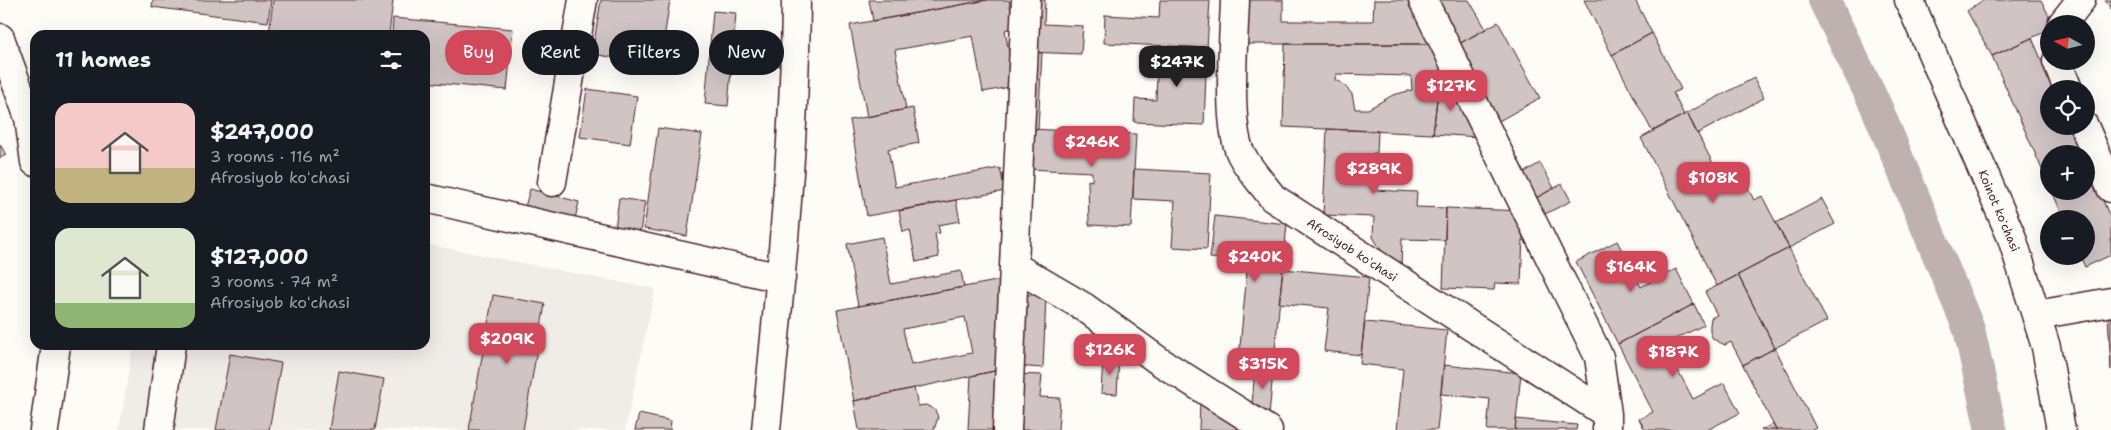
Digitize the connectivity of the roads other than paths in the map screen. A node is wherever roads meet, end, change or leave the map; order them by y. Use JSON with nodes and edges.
{"nodes":[{"id":1,"x":583,"y":0,"type":"edge"},
{"id":2,"x":796,"y":0,"type":"edge"},
{"id":3,"x":1026,"y":0,"type":"edge"},
{"id":4,"x":1235,"y":0,"type":"edge"},
{"id":5,"x":1423,"y":0,"type":"edge"},
{"id":6,"x":1909,"y":0,"type":"edge"},
{"id":7,"x":2081,"y":0,"type":"edge"},
{"id":8,"x":2069,"y":15,"type":"edge"},
{"id":9,"x":0,"y":38,"type":"edge"},
{"id":10,"x":30,"y":113,"type":"edge"},
{"id":11,"x":2088,"y":135,"type":"edge"},
{"id":12,"x":552,"y":182,"type":"dead end"},
{"id":13,"x":2111,"y":188,"type":"edge"},
{"id":14,"x":430,"y":199,"type":"edge"},
{"id":15,"x":1014,"y":266,"type":"junction"},
{"id":16,"x":781,"y":278,"type":"junction"},
{"id":17,"x":2111,"y":302,"type":"edge"},
{"id":18,"x":2037,"y":315,"type":"junction"},
{"id":19,"x":55,"y":350,"type":"edge"},
{"id":20,"x":170,"y":350,"type":"edge"},
{"id":21,"x":1607,"y":422,"type":"edge"},
{"id":22,"x":44,"y":430,"type":"edge"},
{"id":23,"x":159,"y":430,"type":"edge"},
{"id":24,"x":766,"y":430,"type":"edge"},
{"id":25,"x":1007,"y":430,"type":"edge"},
{"id":26,"x":1268,"y":430,"type":"edge"},
{"id":27,"x":2062,"y":430,"type":"edge"}],
"edges":[{"from":1,"to":12,"type":"street"},
{"from":2,"to":16,"type":"street"},
{"from":3,"to":15,"type":"street"},
{"from":4,"to":21,"type":"street","name":"Afrosiyob koʻchasi"},
{"from":5,"to":21,"type":"street","name":"Afrosiyob koʻchasi"},
{"from":6,"to":18,"type":"street","name":"Koinot koʻchasi"},
{"from":7,"to":8,"type":"street"},
{"from":9,"to":10,"type":"street"},
{"from":11,"to":13,"type":"street"},
{"from":14,"to":16,"type":"street"},
{"from":15,"to":25,"type":"street"},
{"from":15,"to":26,"type":"street"},
{"from":16,"to":24,"type":"street"},
{"from":17,"to":18,"type":"street"},
{"from":18,"to":27,"type":"street","name":"Koinot koʻchasi"},
{"from":19,"to":22,"type":"street"},
{"from":20,"to":23,"type":"street"}]}
